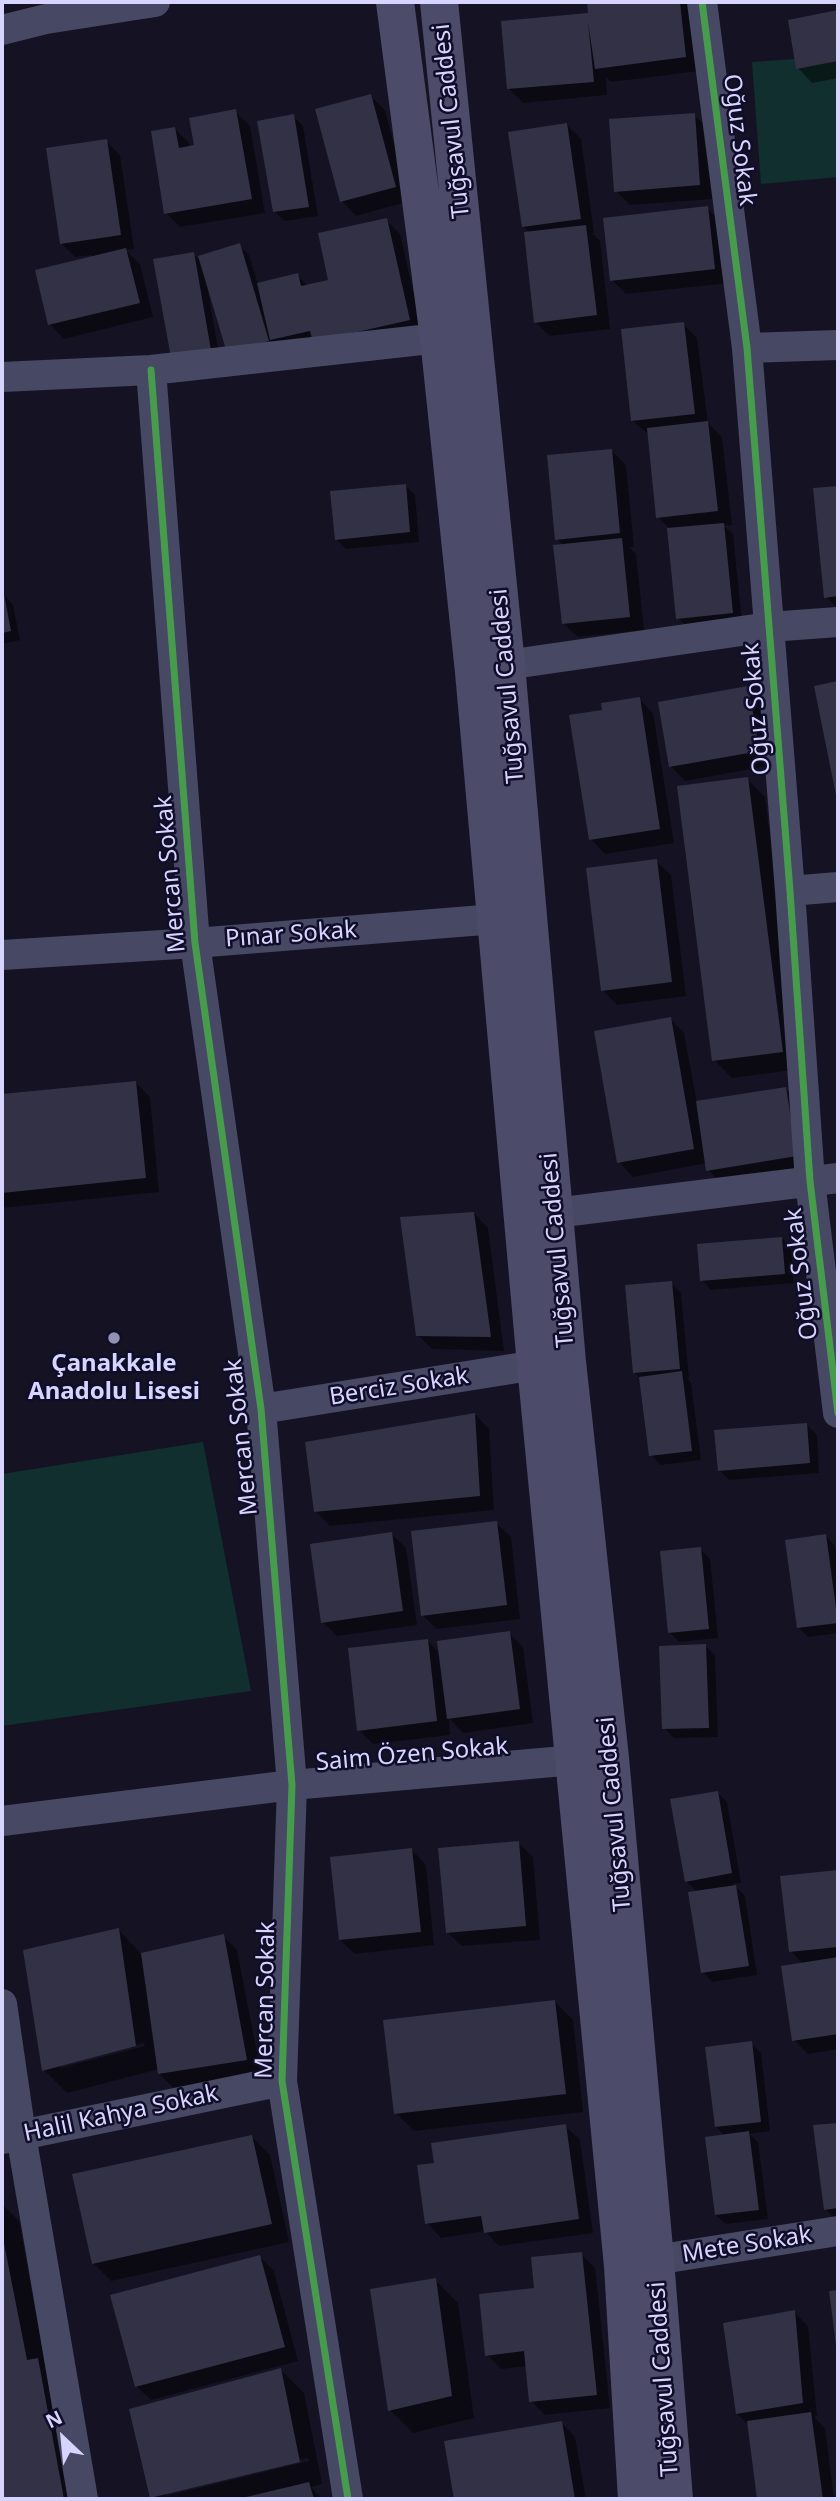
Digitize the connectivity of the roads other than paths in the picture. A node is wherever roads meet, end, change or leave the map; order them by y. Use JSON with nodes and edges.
{"nodes":[{"id":1,"x":155,"y":2,"type":"edge"},
{"id":2,"x":396,"y":2,"type":"edge"},
{"id":3,"x":439,"y":2,"type":"edge"},
{"id":4,"x":702,"y":2,"type":"edge"},
{"id":5,"x":46,"y":10,"type":"edge"},
{"id":6,"x":2,"y":30,"type":"edge"},
{"id":7,"x":439,"y":338,"type":"junction"},
{"id":8,"x":838,"y":345,"type":"edge"},
{"id":9,"x":747,"y":348,"type":"junction"},
{"id":10,"x":151,"y":370,"type":"junction"},
{"id":11,"x":2,"y":377,"type":"edge"},
{"id":12,"x":838,"y":622,"type":"edge"},
{"id":13,"x":769,"y":627,"type":"junction"},
{"id":14,"x":506,"y":665,"type":"junction"},
{"id":15,"x":838,"y":887,"type":"edge"},
{"id":16,"x":790,"y":891,"type":"junction"},
{"id":17,"x":496,"y":919,"type":"junction"},
{"id":18,"x":195,"y":943,"type":"junction"},
{"id":19,"x":2,"y":955,"type":"edge"},
{"id":20,"x":824,"y":1180,"type":"edge"},
{"id":21,"x":555,"y":1213,"type":"junction"},
{"id":22,"x":536,"y":1365,"type":"junction"},
{"id":23,"x":261,"y":1409,"type":"junction"},
{"id":24,"x":838,"y":1413,"type":"edge"},
{"id":25,"x":575,"y":1760,"type":"junction"},
{"id":26,"x":292,"y":1785,"type":"junction"},
{"id":27,"x":2,"y":1821,"type":"edge"},
{"id":28,"x":2,"y":2004,"type":"edge"},
{"id":29,"x":282,"y":2081,"type":"junction"},
{"id":30,"x":11,"y":2137,"type":"edge"},
{"id":31,"x":838,"y":2231,"type":"edge"},
{"id":32,"x":655,"y":2260,"type":"junction"},
{"id":33,"x":83,"y":2499,"type":"edge"},
{"id":34,"x":348,"y":2499,"type":"edge"},
{"id":35,"x":637,"y":2499,"type":"edge"},
{"id":36,"x":674,"y":2499,"type":"edge"}],
"edges":[{"from":1,"to":5,"type":"street"},
{"from":2,"to":7,"type":"main road"},
{"from":3,"to":14,"type":"main road","name":"Tuğsavul Caddesi"},
{"from":4,"to":9,"type":"street","name":"Oğuz Sokak"},
{"from":5,"to":6,"type":"street"},
{"from":7,"to":10,"type":"street"},
{"from":7,"to":17,"type":"main road"},
{"from":8,"to":9,"type":"street"},
{"from":9,"to":13,"type":"street","name":"Oğuz Sokak"},
{"from":10,"to":11,"type":"street"},
{"from":10,"to":18,"type":"street","name":"Mercan Sokak"},
{"from":12,"to":13,"type":"street"},
{"from":13,"to":14,"type":"street"},
{"from":13,"to":16,"type":"street","name":"Oğuz Sokak"},
{"from":14,"to":21,"type":"main road","name":"Tuğsavul Caddesi"},
{"from":15,"to":16,"type":"street"},
{"from":16,"to":20,"type":"street","name":"Oğuz Sokak"},
{"from":17,"to":18,"type":"street","name":"Pınar Sokak"},
{"from":17,"to":22,"type":"main road"},
{"from":18,"to":19,"type":"street","name":"Pınar Sokak"},
{"from":18,"to":23,"type":"street","name":"Mercan Sokak"},
{"from":20,"to":21,"type":"street"},
{"from":20,"to":24,"type":"street","name":"Oğuz Sokak"},
{"from":21,"to":32,"type":"main road","name":"Tuğsavul Caddesi"},
{"from":22,"to":23,"type":"street","name":"Berciz Sokak"},
{"from":22,"to":25,"type":"main road"},
{"from":23,"to":26,"type":"street","name":"Mercan Sokak"},
{"from":25,"to":26,"type":"street","name":"Saim Özen Sokak"},
{"from":25,"to":35,"type":"main road"},
{"from":26,"to":27,"type":"street","name":"Saim Özen Sokak"},
{"from":26,"to":29,"type":"street","name":"Mercan Sokak"},
{"from":28,"to":30,"type":"street"},
{"from":29,"to":30,"type":"street","name":"Halil Kahya Sokak"},
{"from":29,"to":34,"type":"street","name":"Mercan Sokak"},
{"from":30,"to":33,"type":"street"},
{"from":31,"to":32,"type":"street","name":"Mete Sokak"},
{"from":32,"to":36,"type":"main road","name":"Tuğsavul Caddesi"}]}
